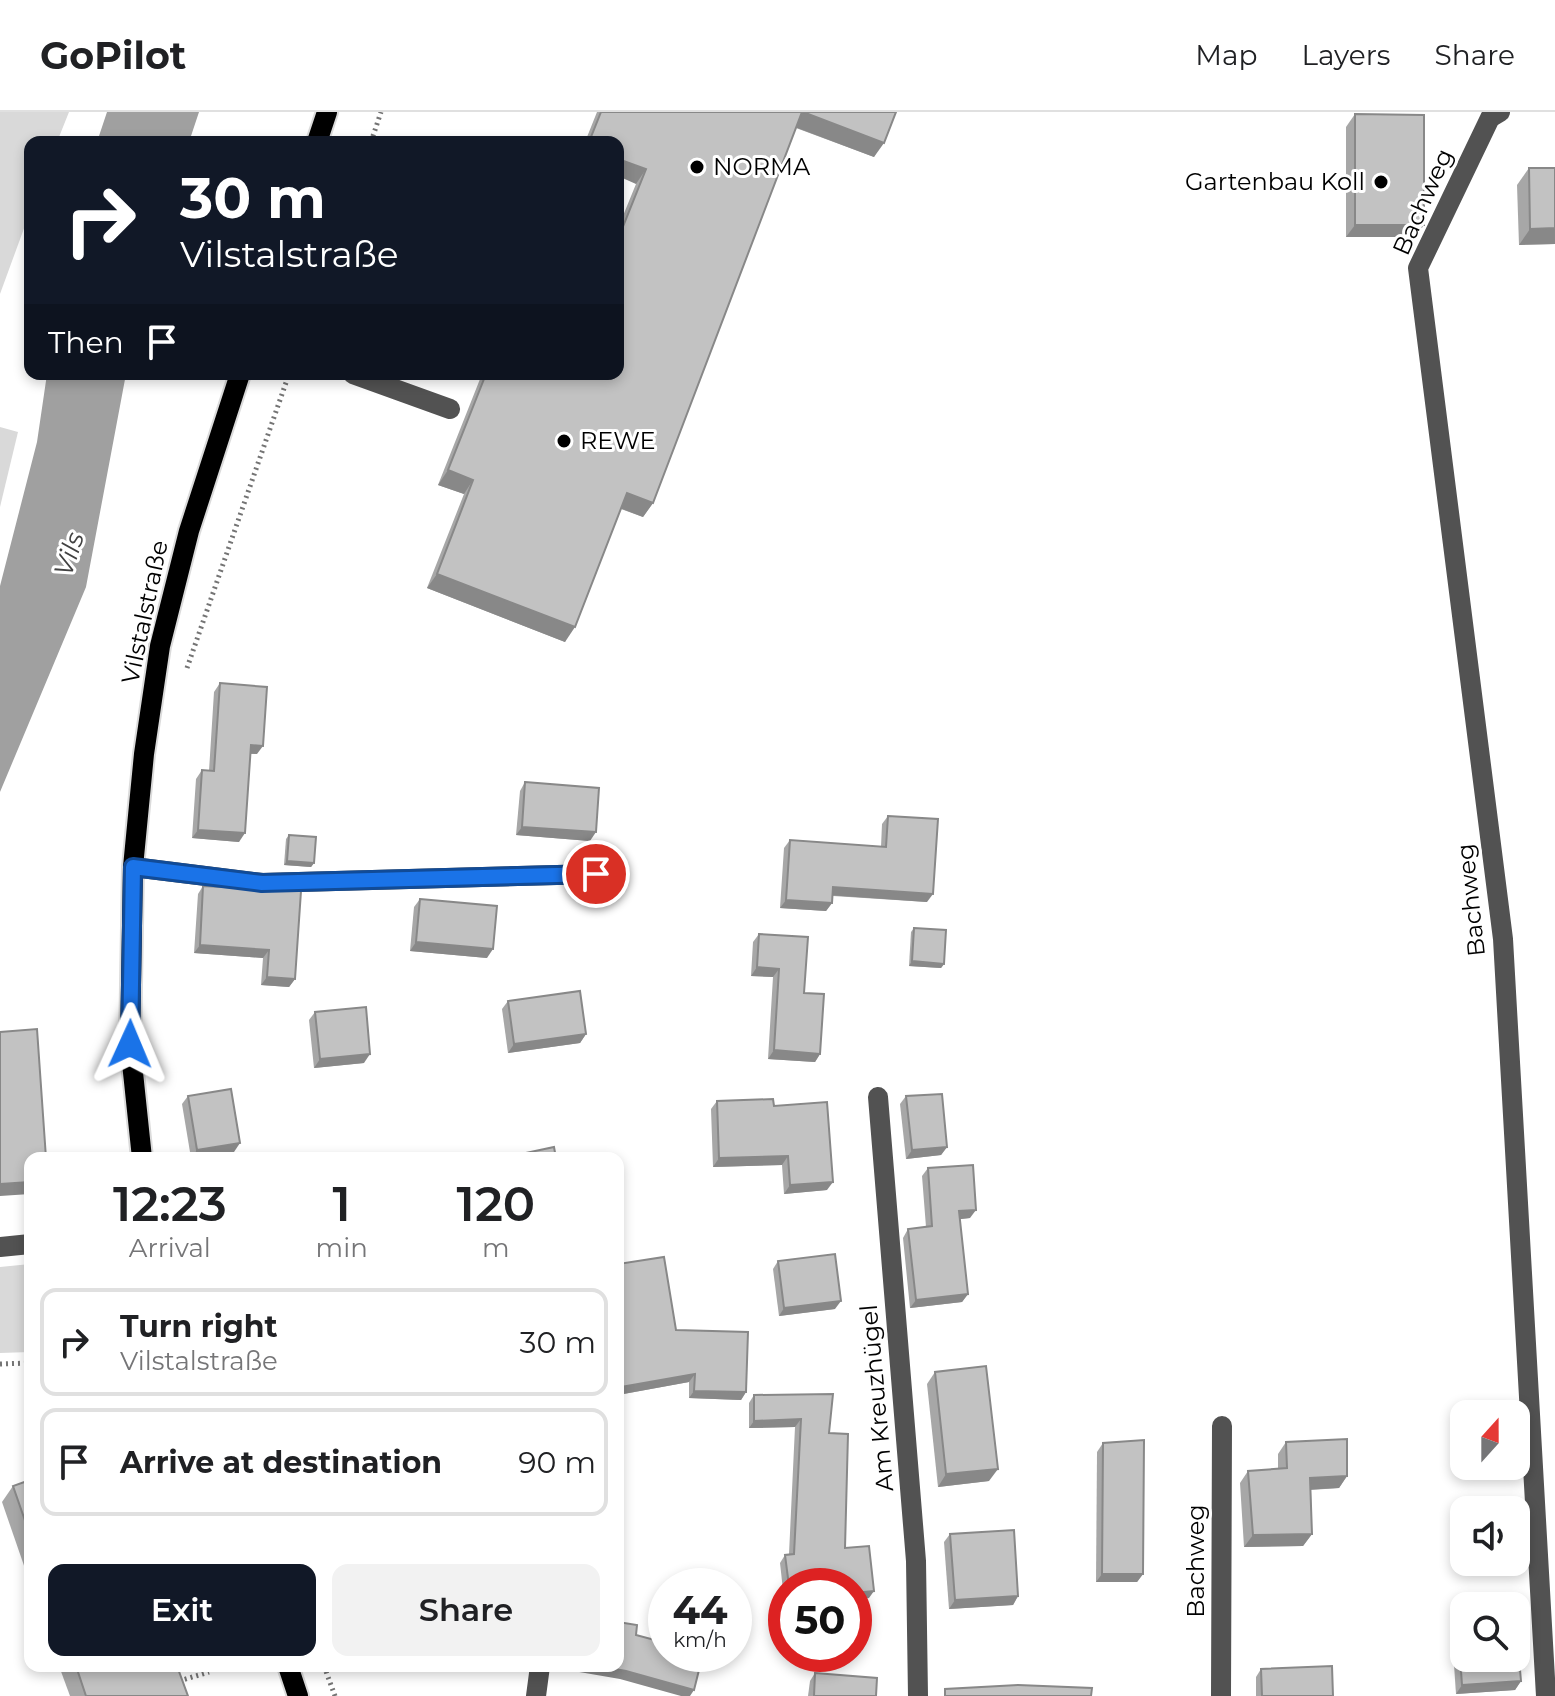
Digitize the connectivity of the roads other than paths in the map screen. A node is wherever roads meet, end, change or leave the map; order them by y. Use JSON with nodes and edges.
{"nodes":[{"id":1,"x":327,"y":112,"type":"edge"},
{"id":2,"x":1491,"y":114,"type":"edge"},
{"id":3,"x":319,"y":136,"type":"edge"},
{"id":4,"x":238,"y":380,"type":"edge"},
{"id":5,"x":370,"y":380,"type":"edge"},
{"id":6,"x":450,"y":409,"type":"dead end"},
{"id":7,"x":133,"y":867,"type":"junction"},
{"id":8,"x":596,"y":874,"type":"dead end"},
{"id":9,"x":878,"y":1097,"type":"dead end"},
{"id":10,"x":141,"y":1152,"type":"edge"},
{"id":11,"x":24,"y":1245,"type":"edge"},
{"id":12,"x":0,"y":1247,"type":"edge"},
{"id":13,"x":1222,"y":1426,"type":"dead end"},
{"id":14,"x":290,"y":1672,"type":"edge"},
{"id":15,"x":539,"y":1672,"type":"edge"},
{"id":16,"x":298,"y":1696,"type":"edge"},
{"id":17,"x":536,"y":1696,"type":"edge"},
{"id":18,"x":918,"y":1696,"type":"edge"},
{"id":19,"x":1221,"y":1696,"type":"edge"},
{"id":20,"x":1546,"y":1696,"type":"edge"}],
"edges":[{"from":1,"to":3,"type":"main road"},
{"from":2,"to":20,"type":"street","name":"Bachweg"},
{"from":4,"to":7,"type":"main road","name":"Vilstalstraße"},
{"from":5,"to":6,"type":"street"},
{"from":7,"to":8,"type":"street"},
{"from":7,"to":10,"type":"main road","name":"Vilstalstraße"},
{"from":9,"to":18,"type":"street","name":"Am Kreuzhügel"},
{"from":11,"to":12,"type":"street"},
{"from":13,"to":19,"type":"street","name":"Bachweg"},
{"from":14,"to":16,"type":"main road"},
{"from":15,"to":17,"type":"street"}]}
